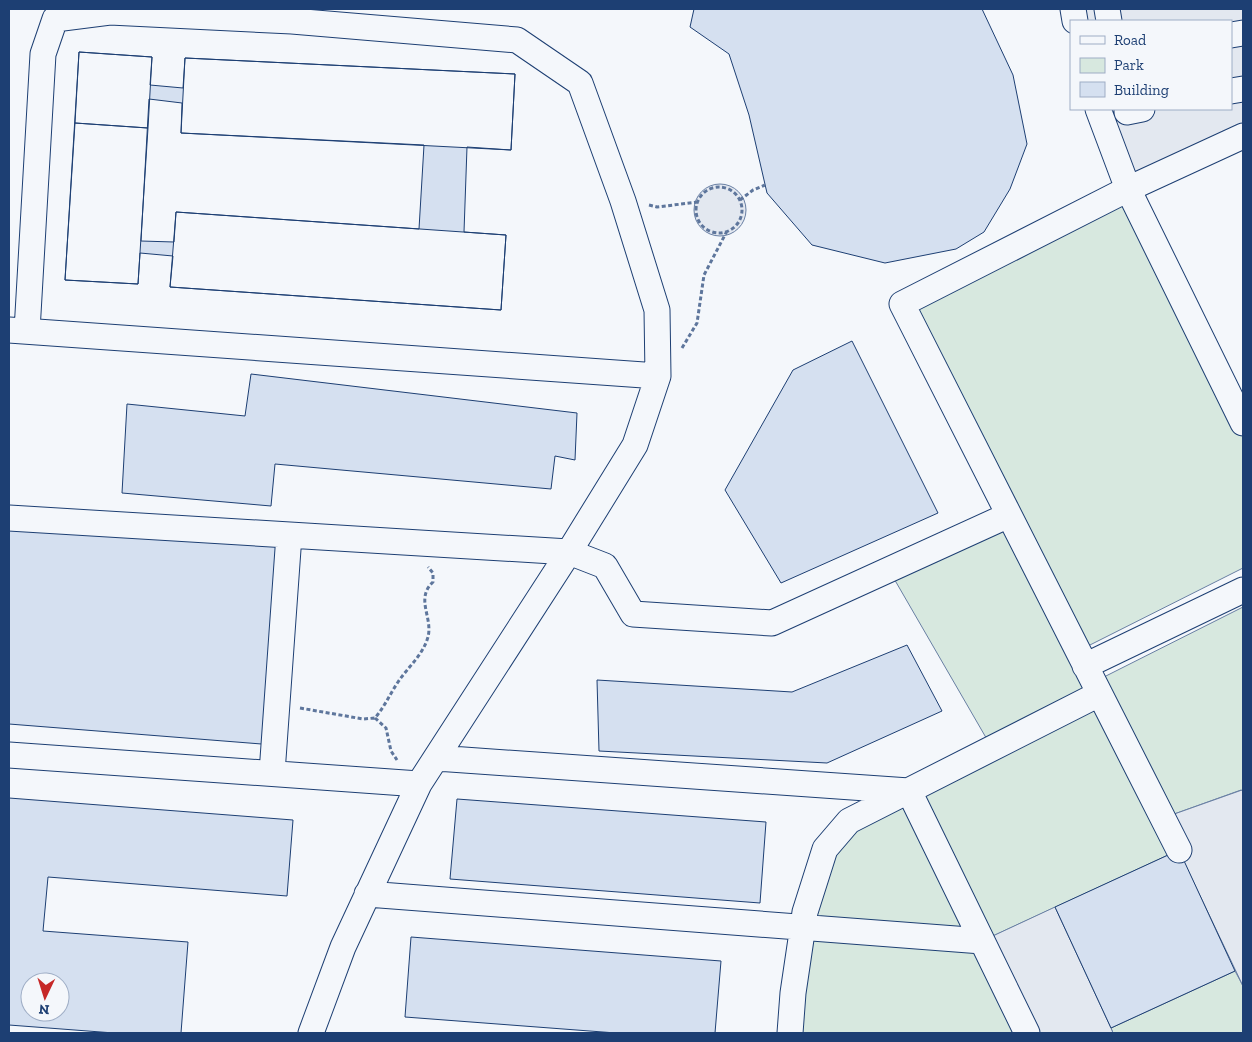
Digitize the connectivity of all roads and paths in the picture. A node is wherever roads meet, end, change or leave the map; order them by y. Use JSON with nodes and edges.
{"nodes":[{"id":1,"x":1098,"y":110,"type":"edge"},
{"id":2,"x":1243,"y":136,"type":"edge"},
{"id":3,"x":765,"y":185,"type":"dead end"},
{"id":4,"x":1128,"y":190,"type":"junction"},
{"id":5,"x":740,"y":200,"type":"junction"},
{"id":6,"x":623,"y":202,"type":"junction"},
{"id":7,"x":698,"y":202,"type":"junction"},
{"id":8,"x":727,"y":231,"type":"junction"},
{"id":9,"x":18,"y":331,"type":"edge"},
{"id":10,"x":658,"y":376,"type":"junction"},
{"id":11,"x":1243,"y":423,"type":"edge"},
{"id":12,"x":1009,"y":515,"type":"junction"},
{"id":13,"x":9,"y":518,"type":"edge"},
{"id":14,"x":289,"y":535,"type":"junction"},
{"id":15,"x":422,"y":544,"type":"junction"},
{"id":16,"x":569,"y":552,"type":"junction"},
{"id":17,"x":1243,"y":590,"type":"edge"},
{"id":18,"x":1085,"y":666,"type":"junction"},
{"id":19,"x":1099,"y":694,"type":"junction"},
{"id":20,"x":277,"y":704,"type":"junction"},
{"id":21,"x":375,"y":718,"type":"junction"},
{"id":22,"x":9,"y":755,"type":"edge"},
{"id":23,"x":436,"y":758,"type":"junction"},
{"id":24,"x":272,"y":773,"type":"junction"},
{"id":25,"x":419,"y":784,"type":"junction"},
{"id":26,"x":908,"y":790,"type":"junction"},
{"id":27,"x":1180,"y":850,"type":"dead end"},
{"id":28,"x":367,"y":894,"type":"junction"},
{"id":29,"x":803,"y":928,"type":"junction"},
{"id":30,"x":982,"y":941,"type":"junction"},
{"id":31,"x":311,"y":1033,"type":"edge"},
{"id":32,"x":790,"y":1033,"type":"edge"},
{"id":33,"x":1027,"y":1033,"type":"edge"}],
"edges":[{"from":1,"to":4,"type":"lane"},
{"from":2,"to":4,"type":"lane"},
{"from":3,"to":5,"type":"path"},
{"from":4,"to":11,"type":"lane"},
{"from":4,"to":12,"type":"lane"},
{"from":5,"to":7,"type":"path"},
{"from":5,"to":8,"type":"path"},
{"from":6,"to":7,"type":"path"},
{"from":6,"to":9,"type":"lane"},
{"from":6,"to":10,"type":"lane"},
{"from":7,"to":8,"type":"path"},
{"from":8,"to":10,"type":"path"},
{"from":9,"to":10,"type":"lane"},
{"from":10,"to":16,"type":"lane"},
{"from":12,"to":16,"type":"lane"},
{"from":12,"to":18,"type":"lane"},
{"from":13,"to":14,"type":"lane"},
{"from":14,"to":15,"type":"lane"},
{"from":14,"to":20,"type":"lane"},
{"from":15,"to":16,"type":"lane"},
{"from":15,"to":21,"type":"path"},
{"from":16,"to":23,"type":"lane"},
{"from":17,"to":18,"type":"lane"},
{"from":18,"to":19,"type":"lane"},
{"from":19,"to":26,"type":"lane"},
{"from":19,"to":27,"type":"lane"},
{"from":20,"to":21,"type":"path"},
{"from":20,"to":24,"type":"lane"},
{"from":21,"to":25,"type":"path"},
{"from":22,"to":24,"type":"lane"},
{"from":23,"to":25,"type":"lane"},
{"from":23,"to":26,"type":"lane"},
{"from":24,"to":25,"type":"lane"},
{"from":25,"to":28,"type":"lane"},
{"from":26,"to":29,"type":"lane"},
{"from":26,"to":30,"type":"lane"},
{"from":28,"to":29,"type":"lane"},
{"from":28,"to":31,"type":"lane"},
{"from":29,"to":30,"type":"lane"},
{"from":29,"to":32,"type":"lane"},
{"from":30,"to":33,"type":"lane"}]}
